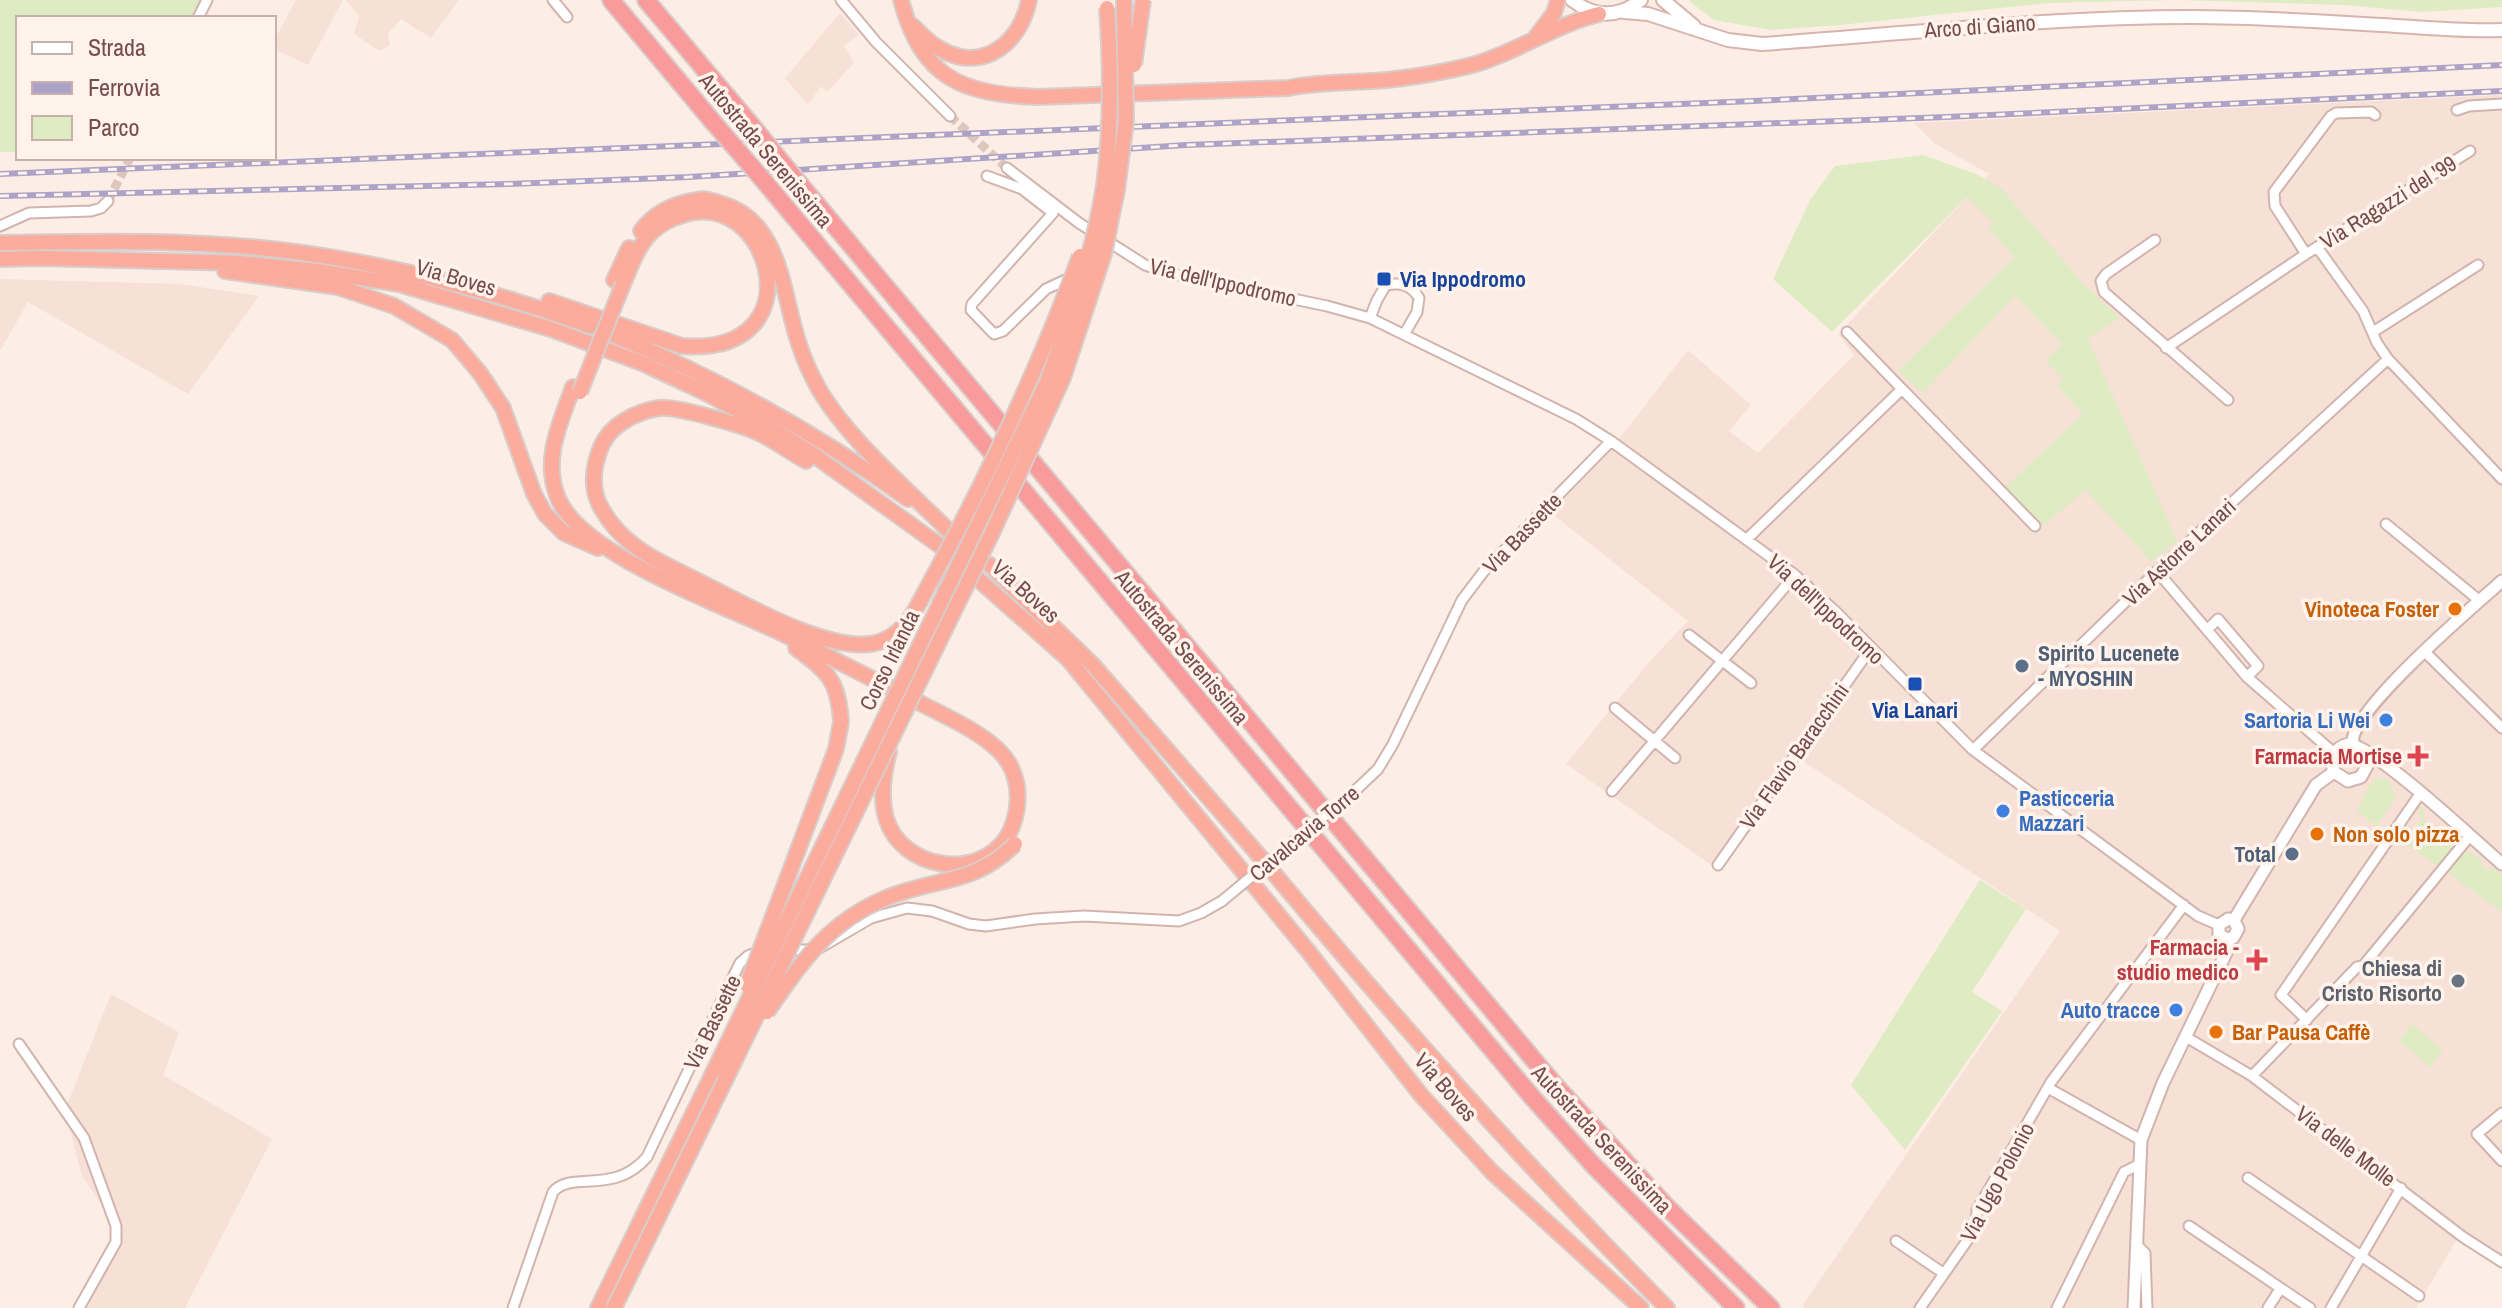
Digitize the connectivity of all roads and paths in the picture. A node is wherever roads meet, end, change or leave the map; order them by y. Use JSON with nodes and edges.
{"nodes":[{"id":1,"x":553,"y":0,"type":"edge"},
{"id":2,"x":611,"y":0,"type":"edge"},
{"id":3,"x":646,"y":0,"type":"edge"},
{"id":4,"x":841,"y":0,"type":"edge"},
{"id":5,"x":901,"y":0,"type":"edge"},
{"id":6,"x":1029,"y":0,"type":"edge"},
{"id":7,"x":1124,"y":0,"type":"edge"},
{"id":8,"x":1143,"y":0,"type":"edge"},
{"id":9,"x":1558,"y":0,"type":"edge"},
{"id":10,"x":1572,"y":0,"type":"edge"},
{"id":11,"x":1641,"y":0,"type":"edge"},
{"id":12,"x":1663,"y":0,"type":"edge"},
{"id":13,"x":1106,"y":3,"type":"edge"},
{"id":14,"x":1624,"y":12,"type":"junction"},
{"id":15,"x":1599,"y":14,"type":"junction"},
{"id":16,"x":567,"y":17,"type":"dead end"},
{"id":17,"x":909,"y":23,"type":"junction"},
{"id":18,"x":2502,"y":30,"type":"edge"},
{"id":19,"x":1700,"y":31,"type":"junction"},
{"id":20,"x":1534,"y":39,"type":"junction"},
{"id":21,"x":2502,"y":104,"type":"edge"},
{"id":22,"x":2457,"y":110,"type":"dead end"},
{"id":23,"x":2375,"y":115,"type":"dead end"},
{"id":24,"x":950,"y":116,"type":"tunnel mouth"},
{"id":25,"x":1126,"y":121,"type":"junction"},
{"id":26,"x":2470,"y":151,"type":"dead end"},
{"id":27,"x":1007,"y":168,"type":"tunnel mouth"},
{"id":28,"x":987,"y":176,"type":"dead end"},
{"id":29,"x":108,"y":201,"type":"dead end"},
{"id":30,"x":1097,"y":220,"type":"junction"},
{"id":31,"x":0,"y":226,"type":"edge"},
{"id":32,"x":1103,"y":239,"type":"junction"},
{"id":33,"x":2155,"y":240,"type":"dead end"},
{"id":34,"x":0,"y":243,"type":"edge"},
{"id":35,"x":2317,"y":247,"type":"junction"},
{"id":36,"x":2306,"y":254,"type":"junction"},
{"id":37,"x":0,"y":259,"type":"edge"},
{"id":38,"x":158,"y":260,"type":"junction"},
{"id":39,"x":2478,"y":265,"type":"dead end"},
{"id":40,"x":618,"y":282,"type":"junction"},
{"id":41,"x":463,"y":285,"type":"junction"},
{"id":42,"x":1370,"y":318,"type":"junction"},
{"id":43,"x":590,"y":326,"type":"dead end"},
{"id":44,"x":1847,"y":332,"type":"dead end"},
{"id":45,"x":2373,"y":332,"type":"junction"},
{"id":46,"x":1405,"y":333,"type":"junction"},
{"id":47,"x":611,"y":334,"type":"dead end"},
{"id":48,"x":2166,"y":348,"type":"junction"},
{"id":49,"x":2388,"y":359,"type":"junction"},
{"id":50,"x":1902,"y":389,"type":"junction"},
{"id":51,"x":576,"y":390,"type":"junction"},
{"id":52,"x":2228,"y":400,"type":"dead end"},
{"id":53,"x":1611,"y":441,"type":"junction"},
{"id":54,"x":2502,"y":479,"type":"edge"},
{"id":55,"x":909,"y":521,"type":"junction"},
{"id":56,"x":2386,"y":524,"type":"dead end"},
{"id":57,"x":2035,"y":526,"type":"dead end"},
{"id":58,"x":1747,"y":539,"type":"junction"},
{"id":59,"x":655,"y":559,"type":"junction"},
{"id":60,"x":630,"y":561,"type":"junction"},
{"id":61,"x":990,"y":565,"type":"dead end"},
{"id":62,"x":2157,"y":571,"type":"junction"},
{"id":63,"x":1795,"y":575,"type":"junction"},
{"id":64,"x":2502,"y":581,"type":"edge"},
{"id":65,"x":2480,"y":601,"type":"junction"},
{"id":66,"x":750,"y":607,"type":"junction"},
{"id":67,"x":730,"y":610,"type":"junction"},
{"id":68,"x":2207,"y":630,"type":"junction"},
{"id":69,"x":1445,"y":633,"type":"joint"},
{"id":70,"x":1689,"y":635,"type":"dead end"},
{"id":71,"x":1871,"y":648,"type":"junction"},
{"id":72,"x":2425,"y":652,"type":"junction"},
{"id":73,"x":1722,"y":660,"type":"junction"},
{"id":74,"x":2247,"y":677,"type":"junction"},
{"id":75,"x":1751,"y":683,"type":"dead end"},
{"id":76,"x":1615,"y":708,"type":"dead end"},
{"id":77,"x":2502,"y":728,"type":"edge"},
{"id":78,"x":893,"y":736,"type":"junction"},
{"id":79,"x":1655,"y":741,"type":"junction"},
{"id":80,"x":2353,"y":745,"type":"junction"},
{"id":81,"x":1973,"y":750,"type":"junction"},
{"id":82,"x":2334,"y":753,"type":"junction"},
{"id":83,"x":2365,"y":753,"type":"junction"},
{"id":84,"x":1675,"y":758,"type":"dead end"},
{"id":85,"x":2367,"y":768,"type":"junction"},
{"id":86,"x":2390,"y":768,"type":"junction"},
{"id":87,"x":2334,"y":772,"type":"junction"},
{"id":88,"x":1612,"y":791,"type":"dead end"},
{"id":89,"x":2420,"y":794,"type":"junction"},
{"id":90,"x":2469,"y":837,"type":"junction"},
{"id":91,"x":1010,"y":841,"type":"junction"},
{"id":92,"x":2500,"y":858,"type":"edge"},
{"id":93,"x":1718,"y":865,"type":"dead end"},
{"id":94,"x":2184,"y":905,"type":"junction"},
{"id":95,"x":1084,"y":916,"type":"joint"},
{"id":96,"x":2234,"y":920,"type":"junction"},
{"id":97,"x":2219,"y":925,"type":"junction"},
{"id":98,"x":2228,"y":939,"type":"junction"},
{"id":99,"x":2307,"y":1020,"type":"junction"},
{"id":100,"x":2186,"y":1037,"type":"junction"},
{"id":101,"x":19,"y":1044,"type":"dead end"},
{"id":102,"x":742,"y":1048,"type":"junction"},
{"id":103,"x":714,"y":1071,"type":"junction"},
{"id":104,"x":2252,"y":1076,"type":"junction"},
{"id":105,"x":2048,"y":1088,"type":"junction"},
{"id":106,"x":2502,"y":1113,"type":"edge"},
{"id":107,"x":2143,"y":1134,"type":"junction"},
{"id":108,"x":2502,"y":1161,"type":"edge"},
{"id":109,"x":2140,"y":1164,"type":"junction"},
{"id":110,"x":2248,"y":1178,"type":"dead end"},
{"id":111,"x":109,"y":1183,"type":"dead end"},
{"id":112,"x":2401,"y":1188,"type":"junction"},
{"id":113,"x":103,"y":1195,"type":"junction"},
{"id":114,"x":2189,"y":1226,"type":"dead end"},
{"id":115,"x":1896,"y":1241,"type":"dead end"},
{"id":116,"x":2138,"y":1246,"type":"junction"},
{"id":117,"x":2361,"y":1257,"type":"junction"},
{"id":118,"x":2502,"y":1262,"type":"edge"},
{"id":119,"x":1943,"y":1273,"type":"junction"},
{"id":120,"x":2280,"y":1289,"type":"junction"},
{"id":121,"x":2419,"y":1296,"type":"dead end"},
{"id":122,"x":79,"y":1308,"type":"edge"},
{"id":123,"x":513,"y":1308,"type":"edge"},
{"id":124,"x":598,"y":1308,"type":"edge"},
{"id":125,"x":614,"y":1308,"type":"edge"},
{"id":126,"x":1641,"y":1308,"type":"edge"},
{"id":127,"x":1667,"y":1308,"type":"edge"},
{"id":128,"x":1736,"y":1308,"type":"edge"},
{"id":129,"x":1771,"y":1308,"type":"edge"},
{"id":130,"x":1920,"y":1308,"type":"edge"},
{"id":131,"x":2057,"y":1308,"type":"edge"},
{"id":132,"x":2134,"y":1308,"type":"edge"},
{"id":133,"x":2147,"y":1308,"type":"edge"},
{"id":134,"x":2268,"y":1308,"type":"edge"},
{"id":135,"x":2310,"y":1308,"type":"edge"},
{"id":136,"x":2331,"y":1308,"type":"edge"}],
"edges":[{"from":1,"to":16,"type":"street"},
{"from":2,"to":128,"type":"highway","name":"Autostrada Serenissima","bridge":true},
{"from":3,"to":129,"type":"highway","name":"Autostrada Serenissima","bridge":true},
{"from":4,"to":24,"type":"street"},
{"from":5,"to":17,"type":"highway"},
{"from":6,"to":17,"type":"highway"},
{"from":7,"to":25,"type":"highway","name":"Corso Irlanda","bridge":true},
{"from":8,"to":25,"type":"highway","bridge":true},
{"from":9,"to":20,"type":"highway"},
{"from":10,"to":15,"type":"main road"},
{"from":11,"to":14,"type":"main road"},
{"from":12,"to":19,"type":"main road","name":"Arco di Giano"},
{"from":13,"to":30,"type":"highway","name":"Corso Irlanda","bridge":true},
{"from":14,"to":15,"type":"main road"},
{"from":14,"to":19,"type":"main road","name":"Arco di Giano"},
{"from":15,"to":20,"type":"highway"},
{"from":17,"to":20,"type":"highway"},
{"from":18,"to":19,"type":"main road","name":"Arco di Giano"},
{"from":21,"to":22,"type":"street"},
{"from":23,"to":36,"type":"street","name":"Via Ragazzi del '99"},
{"from":25,"to":78,"type":"highway","name":"Corso Irlanda","bridge":true},
{"from":26,"to":35,"type":"street","name":"Via Ragazzi del '99"},
{"from":27,"to":32,"type":"street","name":"Via dell'Ippodromo"},
{"from":28,"to":32,"type":"street"},
{"from":29,"to":31,"type":"street"},
{"from":30,"to":66,"type":"highway","bridge":true},
{"from":30,"to":103,"type":"highway","name":"Corso Irlanda","bridge":true},
{"from":32,"to":42,"type":"street","name":"Via dell'Ippodromo"},
{"from":33,"to":48,"type":"street"},
{"from":34,"to":41,"type":"highway","name":"Via Boves"},
{"from":35,"to":36,"type":"street","name":"Via Ragazzi del '99"},
{"from":35,"to":45,"type":"street"},
{"from":36,"to":48,"type":"street","name":"Via Ragazzi del '99"},
{"from":37,"to":38,"type":"highway","name":"Via Boves"},
{"from":38,"to":55,"type":"highway","name":"Via Boves"},
{"from":38,"to":60,"type":"highway","name":"Via Boves"},
{"from":39,"to":45,"type":"street"},
{"from":40,"to":41,"type":"highway"},
{"from":40,"to":47,"type":"highway"},
{"from":40,"to":51,"type":"highway"},
{"from":41,"to":43,"type":"highway","name":"Via Boves"},
{"from":42,"to":46,"type":"street","name":"Via dell'Ippodromo"},
{"from":42,"to":46,"type":"street"},
{"from":44,"to":50,"type":"street"},
{"from":45,"to":49,"type":"street"},
{"from":46,"to":53,"type":"street","name":"Via dell'Ippodromo"},
{"from":48,"to":52,"type":"street"},
{"from":49,"to":54,"type":"street"},
{"from":49,"to":62,"type":"street","name":"Via Astorre Lanari"},
{"from":50,"to":57,"type":"street"},
{"from":50,"to":58,"type":"street"},
{"from":51,"to":59,"type":"highway"},
{"from":51,"to":60,"type":"highway"},
{"from":53,"to":58,"type":"street","name":"Via dell'Ippodromo"},
{"from":53,"to":69,"type":"street","name":"Via Bassette"},
{"from":55,"to":59,"type":"highway"},
{"from":55,"to":126,"type":"highway","name":"Via Boves"},
{"from":56,"to":65,"type":"street"},
{"from":58,"to":63,"type":"street","name":"Via dell'Ippodromo"},
{"from":59,"to":66,"type":"highway"},
{"from":60,"to":67,"type":"highway"},
{"from":61,"to":127,"type":"highway","name":"Via Boves"},
{"from":62,"to":68,"type":"street"},
{"from":62,"to":81,"type":"street","name":"Via Astorre Lanari"},
{"from":63,"to":71,"type":"street","name":"Via dell'Ippodromo"},
{"from":63,"to":73,"type":"street"},
{"from":64,"to":65,"type":"street"},
{"from":65,"to":72,"type":"street"},
{"from":66,"to":91,"type":"highway"},
{"from":67,"to":91,"type":"highway"},
{"from":67,"to":103,"type":"highway","bridge":true},
{"from":68,"to":74,"type":"street"},
{"from":68,"to":74,"type":"street"},
{"from":69,"to":95,"type":"street","name":"Cavalcavia Torre","bridge":true},
{"from":70,"to":73,"type":"street"},
{"from":71,"to":81,"type":"street","name":"Via dell'Ippodromo"},
{"from":71,"to":93,"type":"street","name":"Via Flavio Baracchini"},
{"from":72,"to":77,"type":"street"},
{"from":72,"to":80,"type":"street"},
{"from":73,"to":75,"type":"street"},
{"from":73,"to":79,"type":"street"},
{"from":74,"to":82,"type":"street"},
{"from":76,"to":79,"type":"street"},
{"from":78,"to":91,"type":"highway","bridge":true},
{"from":78,"to":102,"type":"highway","name":"Corso Irlanda","bridge":true},
{"from":79,"to":84,"type":"street"},
{"from":79,"to":88,"type":"street"},
{"from":80,"to":82,"type":"street"},
{"from":80,"to":83,"type":"street"},
{"from":81,"to":94,"type":"street","name":"Via dell'Ippodromo"},
{"from":82,"to":87,"type":"street"},
{"from":83,"to":85,"type":"street"},
{"from":83,"to":86,"type":"street"},
{"from":85,"to":86,"type":"street"},
{"from":85,"to":87,"type":"street"},
{"from":86,"to":89,"type":"street"},
{"from":87,"to":96,"type":"street"},
{"from":89,"to":90,"type":"street"},
{"from":89,"to":99,"type":"street"},
{"from":90,"to":92,"type":"street"},
{"from":90,"to":99,"type":"street"},
{"from":91,"to":102,"type":"highway","bridge":true},
{"from":94,"to":97,"type":"street","name":"Via dell'Ippodromo"},
{"from":94,"to":105,"type":"street","name":"Via Ugo Polonio"},
{"from":95,"to":123,"type":"street","name":"Via Bassette"},
{"from":96,"to":97,"type":"street"},
{"from":96,"to":98,"type":"street"},
{"from":97,"to":98,"type":"street"},
{"from":98,"to":100,"type":"street"},
{"from":99,"to":104,"type":"street"},
{"from":100,"to":104,"type":"street","name":"Via delle Molle"},
{"from":100,"to":107,"type":"street"},
{"from":101,"to":113,"type":"street"},
{"from":102,"to":125,"type":"highway","name":"Corso Irlanda","bridge":true},
{"from":103,"to":124,"type":"highway","name":"Corso Irlanda"},
{"from":104,"to":112,"type":"street","name":"Via delle Molle"},
{"from":105,"to":107,"type":"street"},
{"from":105,"to":119,"type":"street","name":"Via Ugo Polonio"},
{"from":106,"to":108,"type":"street"},
{"from":107,"to":109,"type":"street"},
{"from":109,"to":116,"type":"street"},
{"from":109,"to":131,"type":"street"},
{"from":110,"to":117,"type":"street"},
{"from":111,"to":113,"type":"street"},
{"from":112,"to":117,"type":"street"},
{"from":112,"to":118,"type":"street","name":"Via delle Molle"},
{"from":113,"to":122,"type":"street"},
{"from":114,"to":120,"type":"street"},
{"from":115,"to":119,"type":"street"},
{"from":116,"to":132,"type":"street"},
{"from":116,"to":133,"type":"street"},
{"from":117,"to":121,"type":"street"},
{"from":117,"to":136,"type":"street"},
{"from":119,"to":130,"type":"street","name":"Via Ugo Polonio"},
{"from":120,"to":134,"type":"street"},
{"from":120,"to":135,"type":"street"}]}
